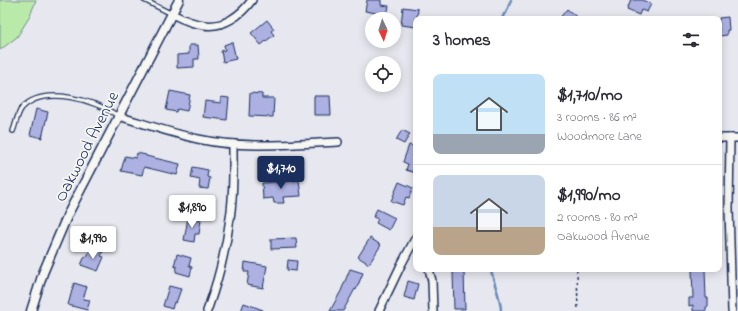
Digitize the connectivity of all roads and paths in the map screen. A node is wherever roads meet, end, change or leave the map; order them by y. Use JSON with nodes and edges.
{"nodes":[{"id":1,"x":144,"y":0,"type":"edge"},
{"id":2,"x":179,"y":0,"type":"edge"},
{"id":3,"x":252,"y":0,"type":"edge"},
{"id":4,"x":172,"y":14,"type":"junction"},
{"id":5,"x":118,"y":116,"type":"junction"},
{"id":6,"x":13,"y":131,"type":"dead end"},
{"id":7,"x":722,"y":138,"type":"edge"},
{"id":8,"x":730,"y":138,"type":"junction"},
{"id":9,"x":738,"y":138,"type":"edge"},
{"id":10,"x":338,"y":142,"type":"dead end"},
{"id":11,"x":233,"y":144,"type":"junction"},
{"id":12,"x":413,"y":247,"type":"edge"},
{"id":13,"x":430,"y":272,"type":"edge"},
{"id":14,"x":577,"y":272,"type":"edge"},
{"id":15,"x":31,"y":311,"type":"edge"},
{"id":16,"x":207,"y":311,"type":"edge"},
{"id":17,"x":379,"y":311,"type":"edge"},
{"id":18,"x":433,"y":311,"type":"edge"},
{"id":19,"x":578,"y":311,"type":"edge"},
{"id":20,"x":732,"y":311,"type":"edge"}],
"edges":[{"from":1,"to":4,"type":"lane"},
{"from":2,"to":4,"type":"street","name":"Oakwood Avenue"},
{"from":3,"to":4,"type":"street"},
{"from":4,"to":5,"type":"street","name":"Oakwood Avenue"},
{"from":5,"to":6,"type":"lane"},
{"from":5,"to":11,"type":"street"},
{"from":5,"to":15,"type":"street","name":"Oakwood Avenue"},
{"from":7,"to":8,"type":"street"},
{"from":8,"to":9,"type":"street"},
{"from":8,"to":20,"type":"street"},
{"from":10,"to":11,"type":"street"},
{"from":11,"to":16,"type":"street"},
{"from":12,"to":17,"type":"street"},
{"from":13,"to":18,"type":"street"},
{"from":14,"to":19,"type":"path"}]}
